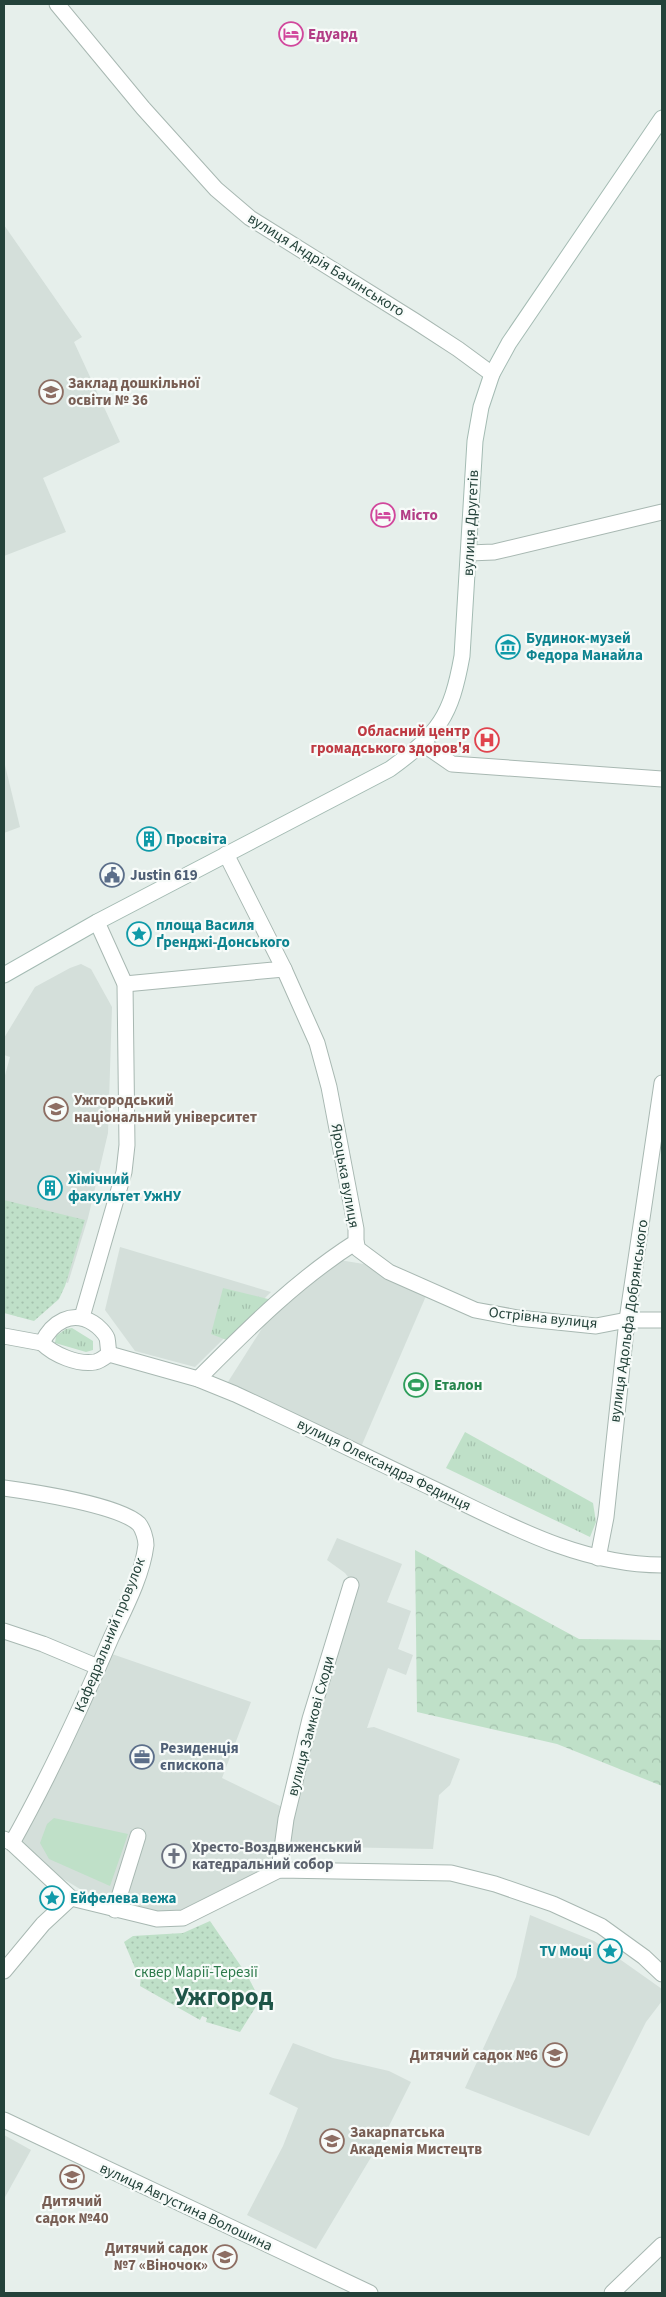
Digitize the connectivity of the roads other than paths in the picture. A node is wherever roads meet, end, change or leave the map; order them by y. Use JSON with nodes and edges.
{"nodes":[{"id":1,"x":57,"y":4,"type":"edge"},
{"id":2,"x":662,"y":118,"type":"edge"},
{"id":3,"x":492,"y":374,"type":"junction"},
{"id":4,"x":662,"y":512,"type":"edge"},
{"id":5,"x":469,"y":553,"type":"junction"},
{"id":6,"x":423,"y":744,"type":"junction"},
{"id":7,"x":662,"y":779,"type":"edge"},
{"id":8,"x":226,"y":854,"type":"junction"},
{"id":9,"x":97,"y":922,"type":"junction"},
{"id":10,"x":284,"y":969,"type":"junction"},
{"id":11,"x":4,"y":974,"type":"edge"},
{"id":12,"x":125,"y":984,"type":"junction"},
{"id":13,"x":662,"y":1083,"type":"edge"},
{"id":14,"x":356,"y":1242,"type":"junction"},
{"id":15,"x":82,"y":1317,"type":"junction"},
{"id":16,"x":627,"y":1320,"type":"junction"},
{"id":17,"x":662,"y":1320,"type":"edge"},
{"id":18,"x":4,"y":1336,"type":"edge"},
{"id":19,"x":42,"y":1343,"type":"junction"},
{"id":20,"x":109,"y":1354,"type":"junction"},
{"id":21,"x":198,"y":1379,"type":"junction"},
{"id":22,"x":4,"y":1488,"type":"edge"},
{"id":23,"x":598,"y":1558,"type":"junction"},
{"id":24,"x":662,"y":1564,"type":"edge"},
{"id":25,"x":351,"y":1585,"type":"dead end"},
{"id":26,"x":4,"y":1631,"type":"edge"},
{"id":27,"x":98,"y":1667,"type":"junction"},
{"id":28,"x":138,"y":1836,"type":"dead end"},
{"id":29,"x":8,"y":1841,"type":"edge"},
{"id":30,"x":279,"y":1870,"type":"junction"},
{"id":31,"x":71,"y":1898,"type":"junction"},
{"id":32,"x":115,"y":1910,"type":"junction"},
{"id":33,"x":4,"y":1971,"type":"edge"},
{"id":34,"x":662,"y":1974,"type":"edge"},
{"id":35,"x":4,"y":2120,"type":"edge"},
{"id":36,"x":662,"y":2244,"type":"edge"},
{"id":37,"x":370,"y":2293,"type":"edge"},
{"id":38,"x":612,"y":2293,"type":"edge"}],
"edges":[{"from":1,"to":3,"type":"street","name":"вулиця Андрія Бачинського"},
{"from":2,"to":3,"type":"street","name":"вулиця Другетів"},
{"from":3,"to":5,"type":"street","name":"вулиця Другетів"},
{"from":4,"to":5,"type":"street"},
{"from":5,"to":6,"type":"street","name":"вулиця Другетів"},
{"from":6,"to":7,"type":"street"},
{"from":6,"to":8,"type":"street","name":"вулиця Другетів"},
{"from":8,"to":9,"type":"street"},
{"from":8,"to":10,"type":"street"},
{"from":9,"to":11,"type":"street"},
{"from":9,"to":12,"type":"street"},
{"from":10,"to":12,"type":"street"},
{"from":10,"to":14,"type":"street","name":"Яроцька вулиця"},
{"from":12,"to":15,"type":"street"},
{"from":13,"to":16,"type":"street","name":"вулиця Адольфа Добрянського"},
{"from":14,"to":16,"type":"street","name":"Острівна вулиця"},
{"from":14,"to":21,"type":"street","name":"Яроцька вулиця"},
{"from":15,"to":19,"type":"street"},
{"from":15,"to":20,"type":"street"},
{"from":16,"to":17,"type":"street","name":"Острівна вулиця"},
{"from":16,"to":23,"type":"street","name":"вулиця Адольфа Добрянського"},
{"from":18,"to":19,"type":"street"},
{"from":19,"to":20,"type":"street"},
{"from":20,"to":21,"type":"street","name":"вулиця Олександра Фединця"},
{"from":21,"to":23,"type":"street","name":"вулиця Олександра Фединця"},
{"from":22,"to":27,"type":"street","name":"Кафедральний провулок"},
{"from":23,"to":24,"type":"street","name":"вулиця Олександра Фединця"},
{"from":25,"to":30,"type":"street","name":"вулиця Замкові Сходи"},
{"from":26,"to":27,"type":"street"},
{"from":27,"to":29,"type":"street","name":"Кафедральний провулок"},
{"from":28,"to":32,"type":"street"},
{"from":29,"to":31,"type":"street"},
{"from":30,"to":32,"type":"street"},
{"from":30,"to":34,"type":"street"},
{"from":31,"to":32,"type":"street"},
{"from":31,"to":33,"type":"street"},
{"from":35,"to":37,"type":"street","name":"вулиця Августина Волошина"},
{"from":36,"to":38,"type":"street"}]}
